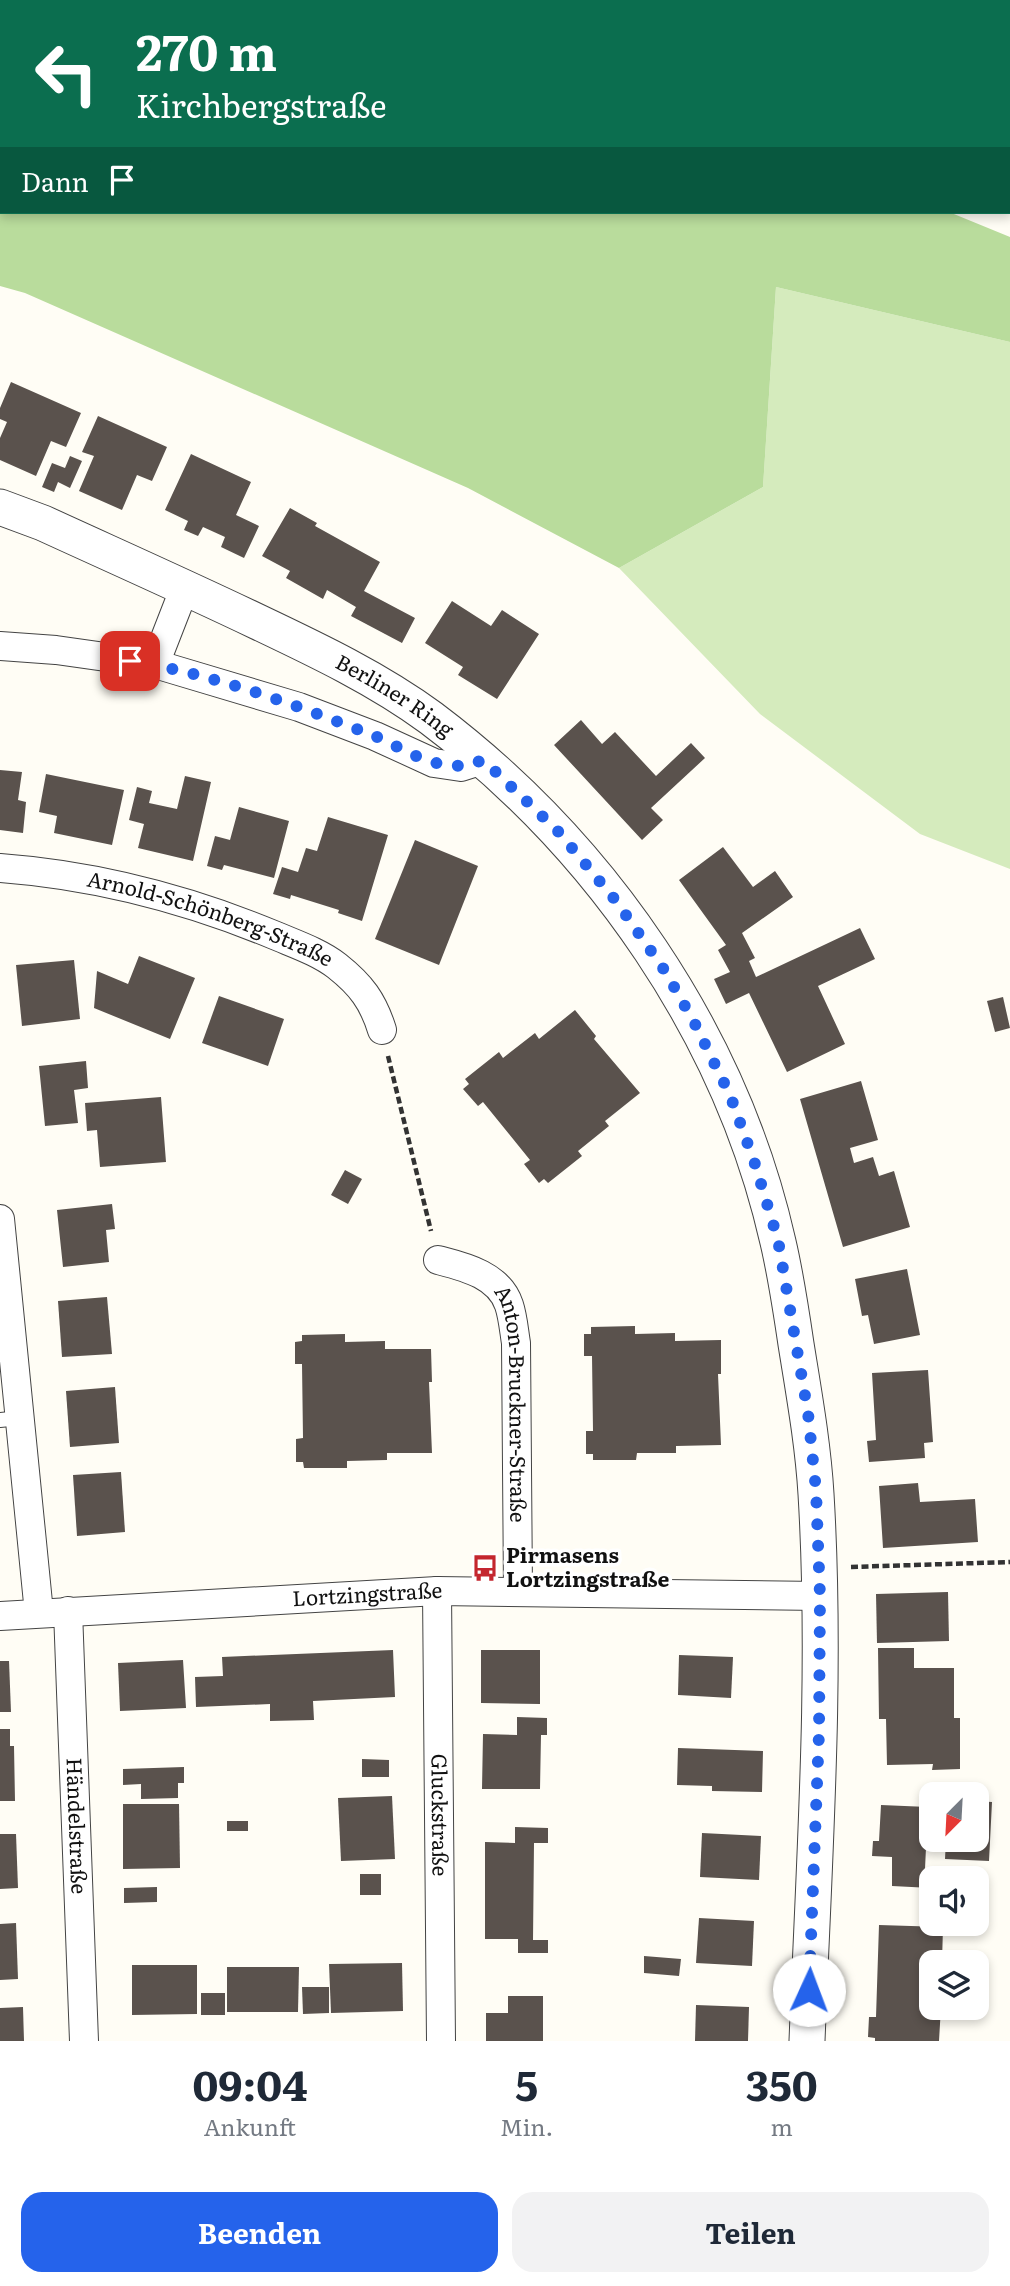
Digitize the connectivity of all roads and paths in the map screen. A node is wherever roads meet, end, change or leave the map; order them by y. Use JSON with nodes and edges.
{"nodes":[{"id":1,"x":0,"y":507,"type":"edge"},
{"id":2,"x":185,"y":587,"type":"junction"},
{"id":3,"x":0,"y":646,"type":"edge"},
{"id":4,"x":155,"y":664,"type":"junction"},
{"id":5,"x":483,"y":760,"type":"junction"},
{"id":6,"x":0,"y":868,"type":"edge"},
{"id":7,"x":382,"y":1030,"type":"joint"},
{"id":8,"x":0,"y":1219,"type":"edge"},
{"id":9,"x":438,"y":1259,"type":"joint"},
{"id":10,"x":10,"y":1419,"type":"edge"},
{"id":11,"x":1010,"y":1562,"type":"edge"},
{"id":12,"x":819,"y":1582,"type":"junction"},
{"id":13,"x":437,"y":1591,"type":"junction"},
{"id":14,"x":518,"y":1591,"type":"junction"},
{"id":15,"x":68,"y":1611,"type":"junction"},
{"id":16,"x":39,"y":1613,"type":"junction"},
{"id":17,"x":0,"y":1616,"type":"edge"},
{"id":18,"x":84,"y":2041,"type":"edge"},
{"id":19,"x":440,"y":2041,"type":"edge"},
{"id":20,"x":807,"y":2041,"type":"edge"}],
"edges":[{"from":1,"to":2,"type":"street","name":"Berliner Ring"},
{"from":2,"to":4,"type":"street"},
{"from":2,"to":5,"type":"street","name":"Berliner Ring"},
{"from":3,"to":4,"type":"street"},
{"from":4,"to":5,"type":"street"},
{"from":5,"to":12,"type":"street","name":"Berliner Ring"},
{"from":6,"to":7,"type":"street","name":"Arnold-Schönberg-Straße"},
{"from":7,"to":9,"type":"path"},
{"from":8,"to":10,"type":"street"},
{"from":9,"to":14,"type":"street","name":"Anton-Bruckner-Straße"},
{"from":10,"to":16,"type":"street"},
{"from":11,"to":12,"type":"path"},
{"from":12,"to":14,"type":"street","name":"Lortzingstraße"},
{"from":12,"to":20,"type":"street","name":"Berliner Ring"},
{"from":13,"to":14,"type":"street","name":"Lortzingstraße"},
{"from":13,"to":15,"type":"street","name":"Lortzingstraße"},
{"from":13,"to":19,"type":"street","name":"Gluckstraße"},
{"from":15,"to":16,"type":"street","name":"Lortzingstraße"},
{"from":15,"to":18,"type":"street","name":"Händelstraße"},
{"from":16,"to":17,"type":"street","name":"Lortzingstraße"}]}
